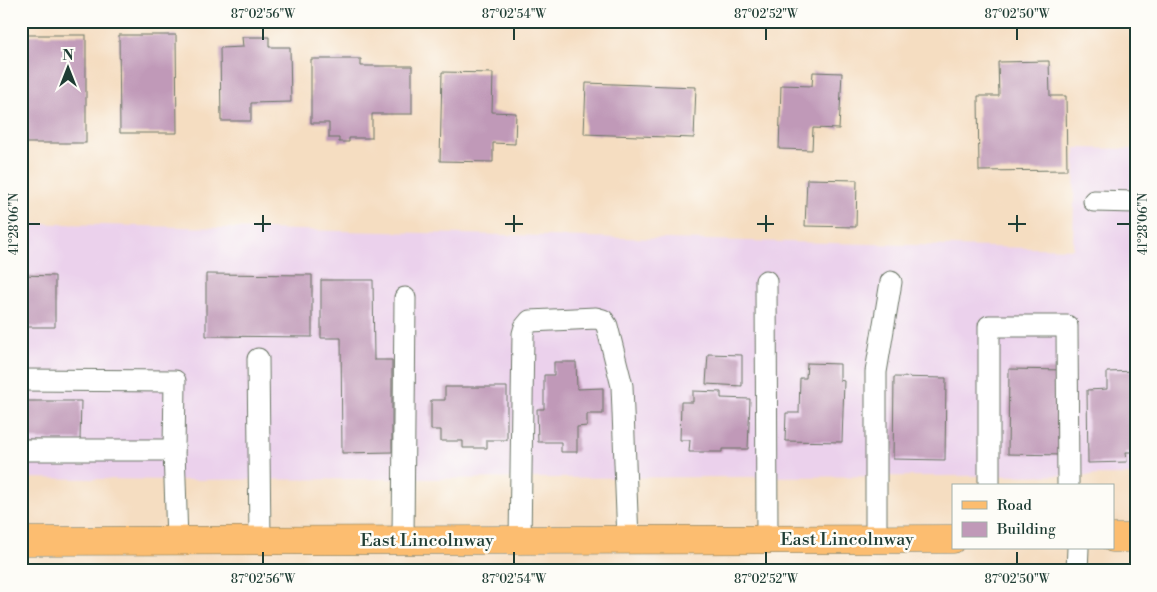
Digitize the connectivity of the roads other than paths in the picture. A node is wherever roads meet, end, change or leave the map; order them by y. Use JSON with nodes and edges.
{"nodes":[{"id":1,"x":1094,"y":201,"type":"dead end"},
{"id":2,"x":1136,"y":202,"type":"edge"},
{"id":3,"x":766,"y":281,"type":"dead end"},
{"id":4,"x":891,"y":282,"type":"dead end"},
{"id":5,"x":405,"y":298,"type":"dead end"},
{"id":6,"x":258,"y":359,"type":"dead end"},
{"id":7,"x":21,"y":380,"type":"edge"},
{"id":8,"x":21,"y":450,"type":"edge"},
{"id":9,"x":174,"y":450,"type":"junction"},
{"id":10,"x":989,"y":484,"type":"edge"},
{"id":11,"x":1068,"y":484,"type":"edge"},
{"id":12,"x":1114,"y":538,"type":"edge"},
{"id":13,"x":1136,"y":538,"type":"edge"},
{"id":14,"x":767,"y":539,"type":"junction"},
{"id":15,"x":876,"y":539,"type":"junction"},
{"id":16,"x":952,"y":539,"type":"edge"},
{"id":17,"x":21,"y":540,"type":"edge"},
{"id":18,"x":177,"y":540,"type":"junction"},
{"id":19,"x":260,"y":540,"type":"junction"},
{"id":20,"x":403,"y":540,"type":"junction"},
{"id":21,"x":520,"y":540,"type":"junction"},
{"id":22,"x":628,"y":540,"type":"junction"},
{"id":23,"x":1078,"y":550,"type":"edge"},
{"id":24,"x":1078,"y":571,"type":"edge"}],
"edges":[{"from":1,"to":2,"type":"lane"},
{"from":3,"to":14,"type":"lane"},
{"from":4,"to":15,"type":"lane"},
{"from":5,"to":20,"type":"lane"},
{"from":6,"to":19,"type":"lane"},
{"from":7,"to":9,"type":"lane"},
{"from":8,"to":9,"type":"lane"},
{"from":9,"to":18,"type":"lane"},
{"from":10,"to":11,"type":"lane"},
{"from":12,"to":13,"type":"main road"},
{"from":14,"to":15,"type":"main road","name":"East Lincolnway"},
{"from":14,"to":22,"type":"main road","name":"East Lincolnway"},
{"from":15,"to":16,"type":"main road","name":"East Lincolnway"},
{"from":17,"to":18,"type":"main road","name":"East Lincolnway"},
{"from":18,"to":19,"type":"main road","name":"East Lincolnway"},
{"from":19,"to":20,"type":"main road","name":"East Lincolnway"},
{"from":20,"to":21,"type":"main road","name":"East Lincolnway"},
{"from":21,"to":22,"type":"main road","name":"East Lincolnway"},
{"from":21,"to":22,"type":"lane"},
{"from":23,"to":24,"type":"lane"}]}
